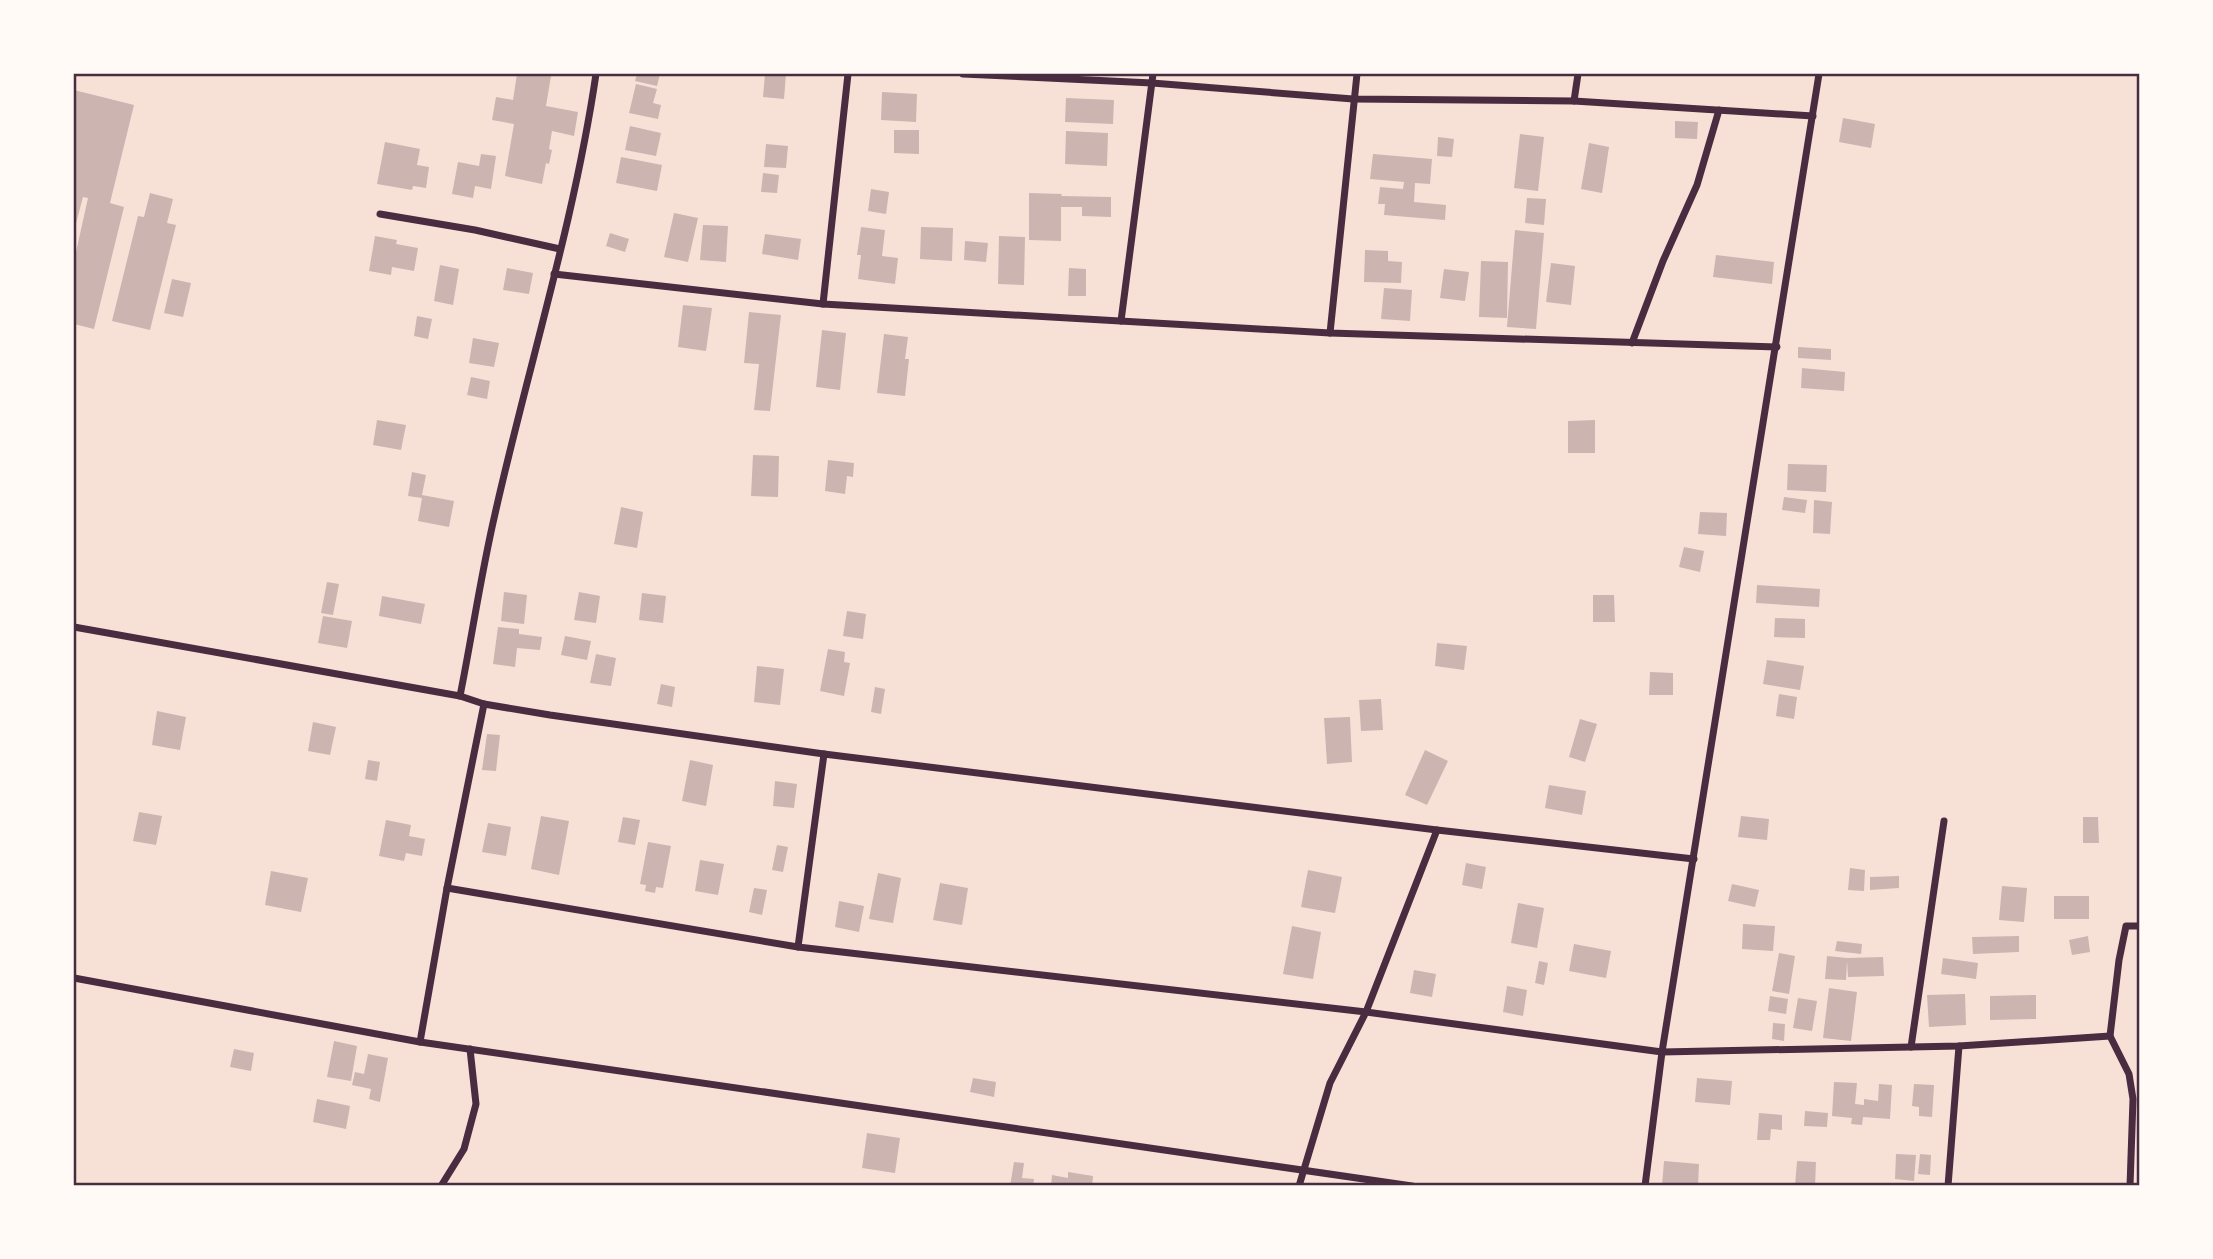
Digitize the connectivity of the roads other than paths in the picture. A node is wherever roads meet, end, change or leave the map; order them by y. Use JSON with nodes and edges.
{"nodes":[{"id":1,"x":596,"y":74,"type":"edge"},
{"id":2,"x":848,"y":74,"type":"edge"},
{"id":3,"x":963,"y":74,"type":"edge"},
{"id":4,"x":1153,"y":74,"type":"edge"},
{"id":5,"x":1357,"y":74,"type":"edge"},
{"id":6,"x":1578,"y":74,"type":"edge"},
{"id":7,"x":1819,"y":74,"type":"edge"},
{"id":8,"x":1152,"y":83,"type":"junction"},
{"id":9,"x":1353,"y":99,"type":"junction"},
{"id":10,"x":1574,"y":102,"type":"junction"},
{"id":11,"x":1719,"y":110,"type":"junction"},
{"id":12,"x":1812,"y":116,"type":"junction"},
{"id":13,"x":380,"y":214,"type":"dead end"},
{"id":14,"x":560,"y":248,"type":"junction"},
{"id":15,"x":554,"y":274,"type":"junction"},
{"id":16,"x":823,"y":304,"type":"junction"},
{"id":17,"x":1121,"y":321,"type":"junction"},
{"id":18,"x":1330,"y":333,"type":"junction"},
{"id":19,"x":1632,"y":343,"type":"junction"},
{"id":20,"x":1777,"y":347,"type":"junction"},
{"id":21,"x":74,"y":627,"type":"edge"},
{"id":22,"x":460,"y":696,"type":"junction"},
{"id":23,"x":484,"y":704,"type":"junction"},
{"id":24,"x":824,"y":754,"type":"junction"},
{"id":25,"x":1944,"y":821,"type":"dead end"},
{"id":26,"x":1437,"y":830,"type":"junction"},
{"id":27,"x":1694,"y":859,"type":"junction"},
{"id":28,"x":447,"y":888,"type":"junction"},
{"id":29,"x":2140,"y":926,"type":"edge"},
{"id":30,"x":798,"y":947,"type":"junction"},
{"id":31,"x":74,"y":978,"type":"edge"},
{"id":32,"x":1366,"y":1012,"type":"junction"},
{"id":33,"x":2110,"y":1036,"type":"junction"},
{"id":34,"x":420,"y":1042,"type":"junction"},
{"id":35,"x":1959,"y":1046,"type":"junction"},
{"id":36,"x":1910,"y":1047,"type":"junction"},
{"id":37,"x":470,"y":1049,"type":"junction"},
{"id":38,"x":1662,"y":1052,"type":"junction"},
{"id":39,"x":1305,"y":1170,"type":"junction"},
{"id":40,"x":441,"y":1185,"type":"edge"},
{"id":41,"x":1299,"y":1185,"type":"edge"},
{"id":42,"x":1412,"y":1185,"type":"edge"},
{"id":43,"x":1645,"y":1185,"type":"edge"},
{"id":44,"x":1948,"y":1185,"type":"edge"},
{"id":45,"x":2130,"y":1185,"type":"edge"}],
"edges":[{"from":1,"to":14,"type":"street"},
{"from":2,"to":16,"type":"street"},
{"from":3,"to":8,"type":"street"},
{"from":4,"to":8,"type":"street"},
{"from":5,"to":9,"type":"street"},
{"from":6,"to":10,"type":"street"},
{"from":7,"to":12,"type":"street"},
{"from":8,"to":9,"type":"street"},
{"from":8,"to":17,"type":"street"},
{"from":9,"to":10,"type":"street"},
{"from":9,"to":18,"type":"street"},
{"from":10,"to":11,"type":"street"},
{"from":11,"to":12,"type":"street"},
{"from":11,"to":19,"type":"street"},
{"from":12,"to":20,"type":"street"},
{"from":13,"to":14,"type":"street"},
{"from":14,"to":15,"type":"street"},
{"from":15,"to":16,"type":"street"},
{"from":15,"to":22,"type":"street"},
{"from":16,"to":17,"type":"street"},
{"from":17,"to":18,"type":"street"},
{"from":18,"to":19,"type":"street"},
{"from":19,"to":20,"type":"street"},
{"from":20,"to":27,"type":"street"},
{"from":21,"to":22,"type":"street"},
{"from":22,"to":23,"type":"street"},
{"from":23,"to":24,"type":"street"},
{"from":23,"to":28,"type":"street"},
{"from":24,"to":26,"type":"street"},
{"from":24,"to":30,"type":"street"},
{"from":25,"to":36,"type":"street"},
{"from":26,"to":27,"type":"street"},
{"from":26,"to":32,"type":"street"},
{"from":27,"to":38,"type":"street"},
{"from":28,"to":30,"type":"street"},
{"from":28,"to":34,"type":"street"},
{"from":29,"to":33,"type":"street"},
{"from":30,"to":32,"type":"street"},
{"from":31,"to":34,"type":"street"},
{"from":32,"to":38,"type":"street"},
{"from":32,"to":39,"type":"street"},
{"from":33,"to":35,"type":"street"},
{"from":33,"to":45,"type":"street"},
{"from":34,"to":37,"type":"street"},
{"from":35,"to":36,"type":"street"},
{"from":35,"to":44,"type":"street"},
{"from":36,"to":38,"type":"street"},
{"from":37,"to":39,"type":"street"},
{"from":37,"to":40,"type":"street"},
{"from":38,"to":43,"type":"street"},
{"from":39,"to":41,"type":"street"},
{"from":39,"to":42,"type":"street"}]}
